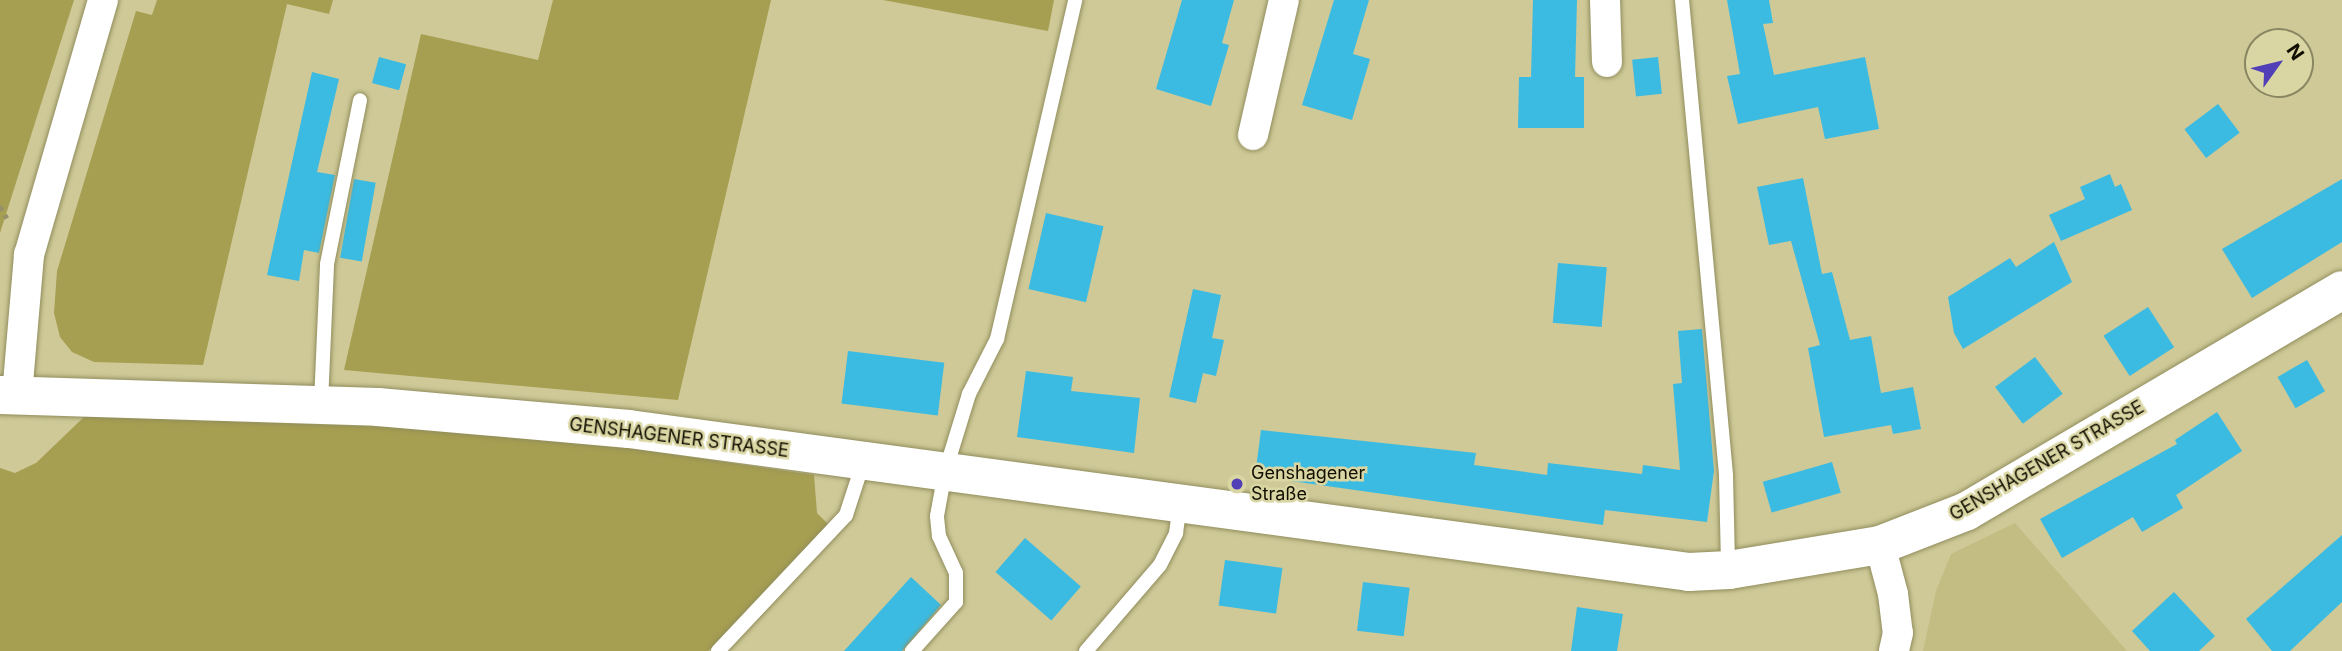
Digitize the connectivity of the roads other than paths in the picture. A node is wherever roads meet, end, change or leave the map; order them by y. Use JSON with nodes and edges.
{"nodes":[{"id":1,"x":103,"y":0,"type":"edge"},
{"id":2,"x":1075,"y":0,"type":"edge"},
{"id":3,"x":1284,"y":0,"type":"edge"},
{"id":4,"x":1605,"y":0,"type":"edge"},
{"id":5,"x":1682,"y":0,"type":"edge"},
{"id":6,"x":1607,"y":62,"type":"dead end"},
{"id":7,"x":360,"y":100,"type":"dead end"},
{"id":8,"x":1253,"y":135,"type":"dead end"},
{"id":9,"x":2342,"y":290,"type":"edge"},
{"id":10,"x":8,"y":395,"type":"edge"},
{"id":11,"x":321,"y":404,"type":"junction"},
{"id":12,"x":863,"y":461,"type":"junction"},
{"id":13,"x":945,"y":472,"type":"junction"},
{"id":14,"x":1180,"y":506,"type":"junction"},
{"id":15,"x":1880,"y":545,"type":"junction"},
{"id":16,"x":1729,"y":570,"type":"junction"},
{"id":17,"x":718,"y":651,"type":"edge"},
{"id":18,"x":912,"y":651,"type":"edge"},
{"id":19,"x":1086,"y":651,"type":"edge"},
{"id":20,"x":1894,"y":651,"type":"edge"}],
"edges":[{"from":1,"to":10,"type":"street"},
{"from":2,"to":13,"type":"lane"},
{"from":3,"to":8,"type":"street"},
{"from":4,"to":6,"type":"street"},
{"from":5,"to":16,"type":"lane"},
{"from":7,"to":11,"type":"lane"},
{"from":9,"to":15,"type":"street","name":"GENSHAGENER STRASSE"},
{"from":10,"to":11,"type":"street","name":"GENSHAGENER STRASSE"},
{"from":11,"to":12,"type":"street","name":"GENSHAGENER STRASSE"},
{"from":12,"to":13,"type":"street","name":"GENSHAGENER STRASSE"},
{"from":12,"to":17,"type":"lane"},
{"from":13,"to":14,"type":"street","name":"GENSHAGENER STRASSE"},
{"from":13,"to":18,"type":"lane"},
{"from":14,"to":16,"type":"street","name":"GENSHAGENER STRASSE"},
{"from":14,"to":19,"type":"lane"},
{"from":15,"to":16,"type":"street","name":"GENSHAGENER STRASSE"},
{"from":15,"to":20,"type":"street"}]}
